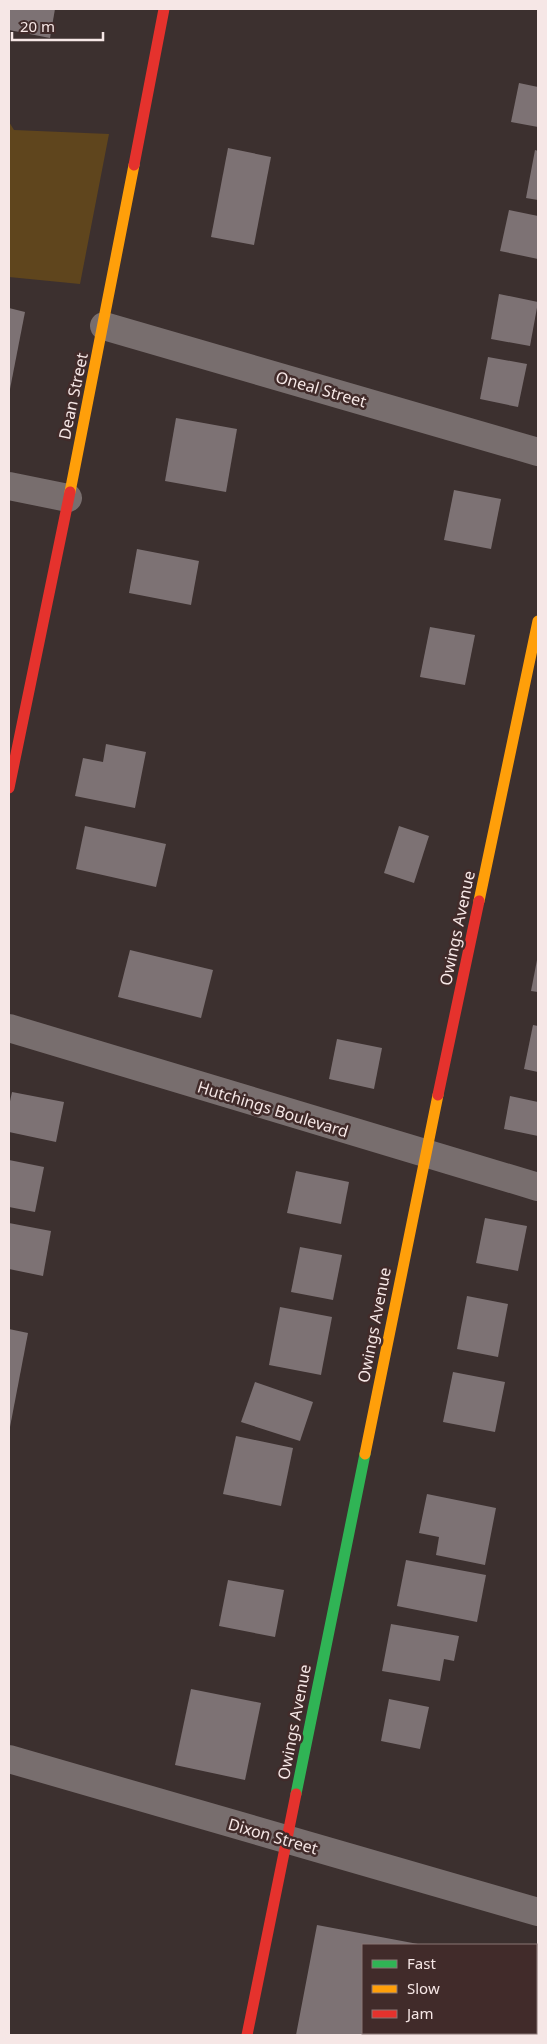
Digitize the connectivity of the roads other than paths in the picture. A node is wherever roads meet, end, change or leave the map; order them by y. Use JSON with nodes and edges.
{"nodes":[{"id":1,"x":164,"y":9,"type":"edge"},
{"id":2,"x":104,"y":326,"type":"junction"},
{"id":3,"x":538,"y":452,"type":"edge"},
{"id":4,"x":9,"y":486,"type":"edge"},
{"id":5,"x":68,"y":498,"type":"junction"},
{"id":6,"x":538,"y":621,"type":"edge"},
{"id":7,"x":9,"y":788,"type":"edge"},
{"id":8,"x":9,"y":1028,"type":"edge"},
{"id":9,"x":425,"y":1155,"type":"junction"},
{"id":10,"x":538,"y":1188,"type":"edge"},
{"id":11,"x":9,"y":1759,"type":"edge"},
{"id":12,"x":286,"y":1840,"type":"junction"},
{"id":13,"x":538,"y":1912,"type":"edge"},
{"id":14,"x":246,"y":2035,"type":"edge"}],
"edges":[{"from":1,"to":2,"type":"street","name":"Dean Street"},
{"from":2,"to":3,"type":"street","name":"Oneal Street"},
{"from":2,"to":5,"type":"street","name":"Dean Street"},
{"from":4,"to":5,"type":"street"},
{"from":5,"to":7,"type":"street","name":"Dean Street"},
{"from":6,"to":9,"type":"street","name":"Owings Avenue"},
{"from":8,"to":9,"type":"street","name":"Hutchings Boulevard"},
{"from":9,"to":10,"type":"street","name":"Hutchings Boulevard"},
{"from":9,"to":12,"type":"street","name":"Owings Avenue"},
{"from":11,"to":12,"type":"street","name":"Dixon Street"},
{"from":12,"to":13,"type":"street","name":"Dixon Street"},
{"from":12,"to":14,"type":"street","name":"Owings Avenue"}]}
